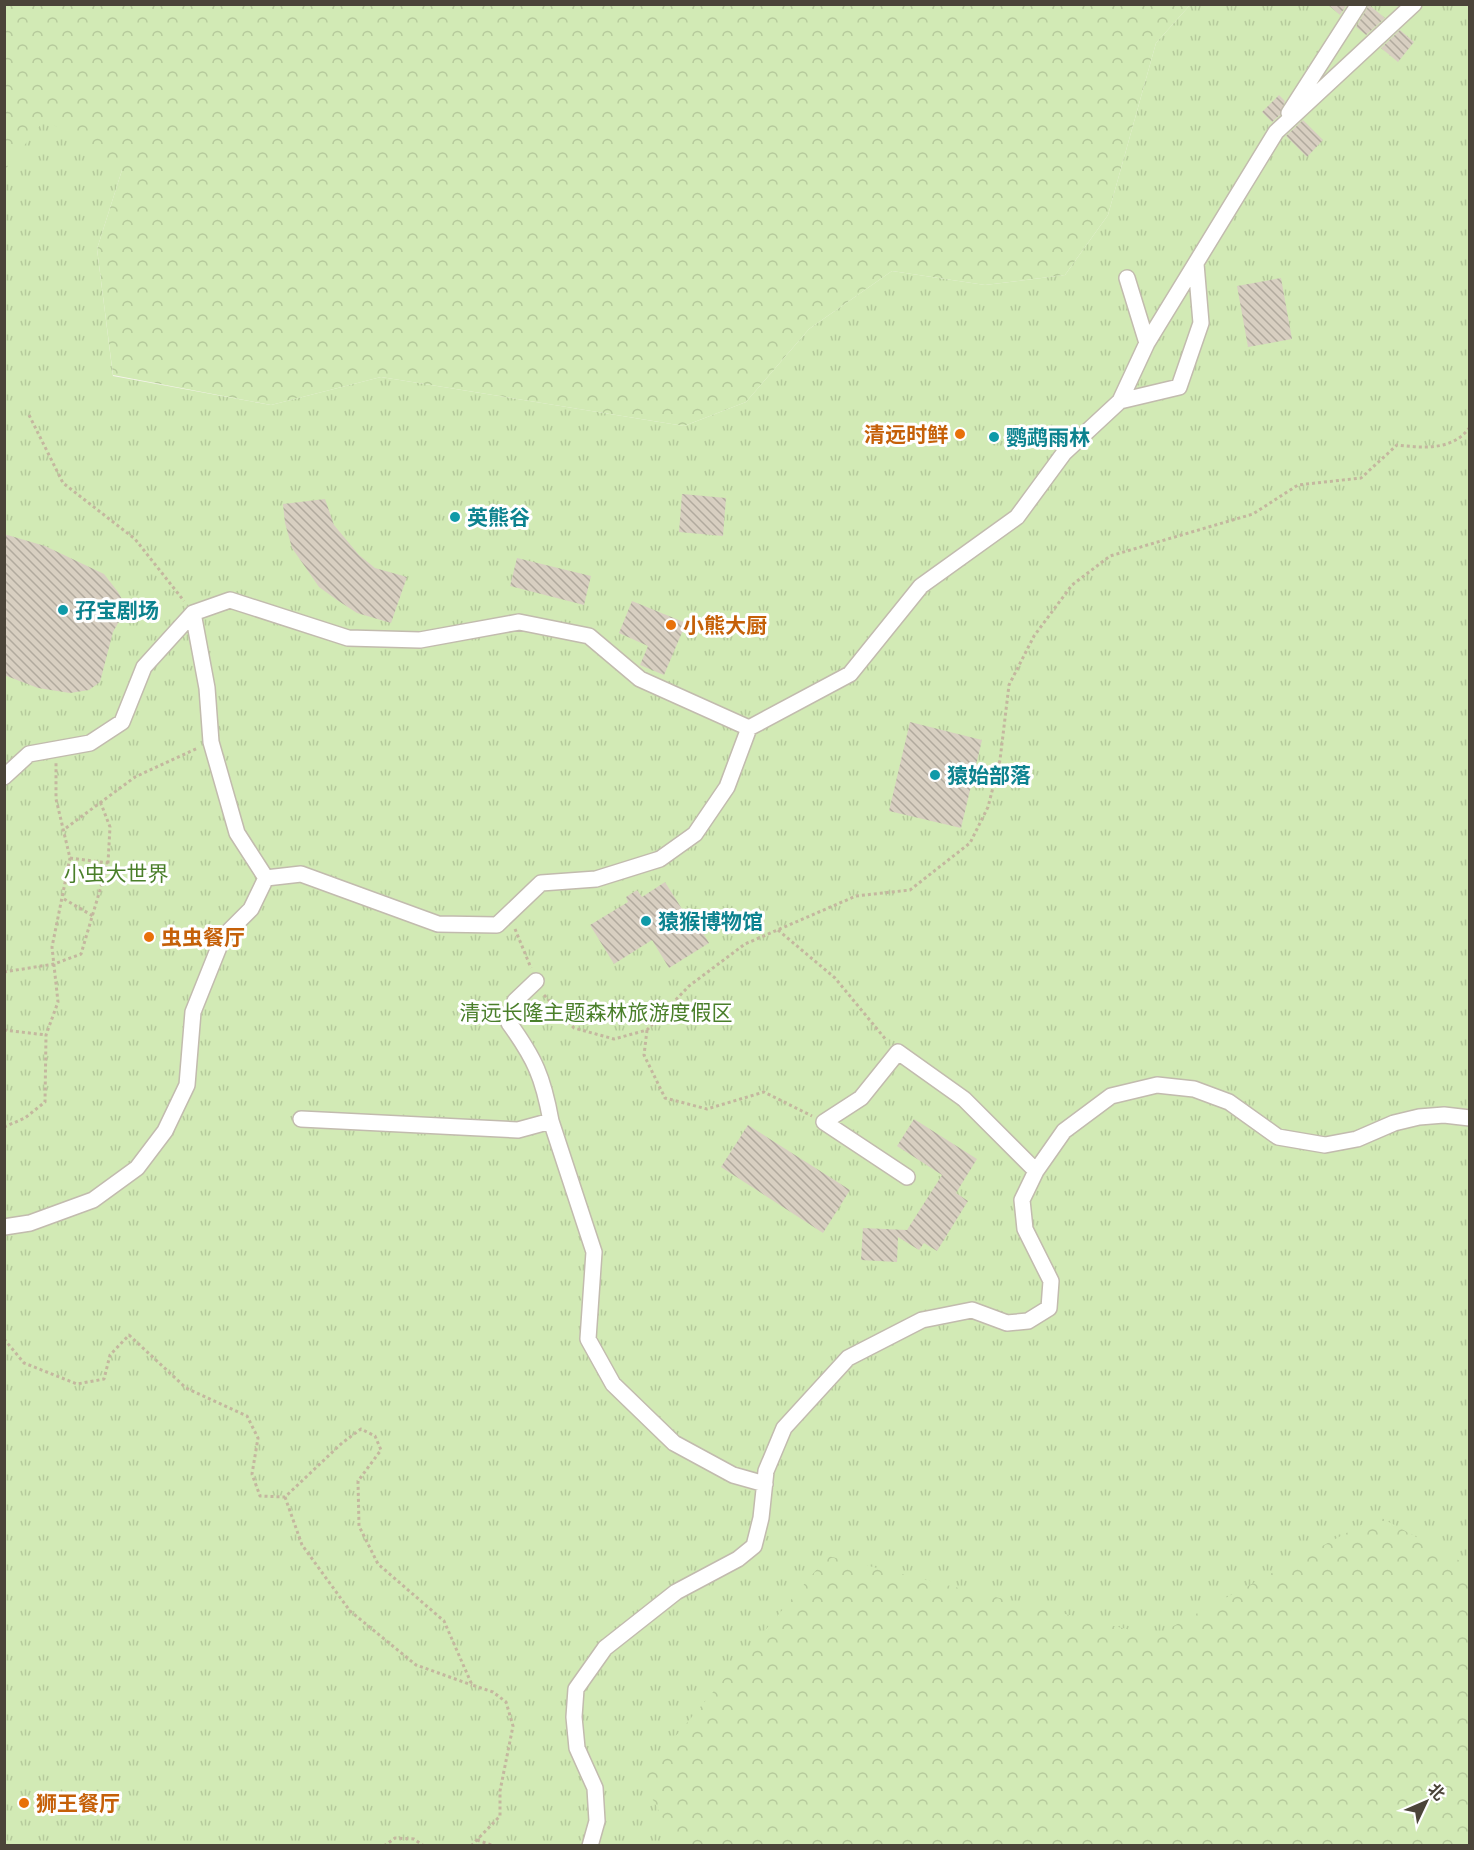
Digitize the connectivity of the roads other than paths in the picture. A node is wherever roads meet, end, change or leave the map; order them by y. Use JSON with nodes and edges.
{"nodes":[{"id":1,"x":1359,"y":4,"type":"edge"},
{"id":2,"x":1414,"y":4,"type":"edge"},
{"id":3,"x":1276,"y":132,"type":"junction"},
{"id":4,"x":1196,"y":264,"type":"junction"},
{"id":5,"x":1127,"y":278,"type":"dead end"},
{"id":6,"x":1147,"y":344,"type":"junction"},
{"id":7,"x":1120,"y":401,"type":"junction"},
{"id":8,"x":193,"y":613,"type":"junction"},
{"id":9,"x":749,"y":728,"type":"junction"},
{"id":10,"x":4,"y":777,"type":"edge"},
{"id":11,"x":266,"y":878,"type":"junction"},
{"id":12,"x":536,"y":981,"type":"road end"},
{"id":13,"x":1470,"y":1118,"type":"edge"},
{"id":14,"x":301,"y":1119,"type":"dead end"},
{"id":15,"x":551,"y":1121,"type":"junction"},
{"id":16,"x":1036,"y":1171,"type":"junction"},
{"id":17,"x":907,"y":1177,"type":"dead end"},
{"id":18,"x":4,"y":1227,"type":"edge"},
{"id":19,"x":765,"y":1484,"type":"junction"},
{"id":20,"x":590,"y":1845,"type":"edge"}],
"edges":[{"from":1,"to":3,"type":"street"},
{"from":2,"to":3,"type":"street"},
{"from":3,"to":4,"type":"street"},
{"from":4,"to":6,"type":"street"},
{"from":4,"to":7,"type":"street"},
{"from":5,"to":6,"type":"street"},
{"from":6,"to":7,"type":"street"},
{"from":7,"to":9,"type":"street"},
{"from":8,"to":9,"type":"street"},
{"from":8,"to":10,"type":"street"},
{"from":8,"to":11,"type":"street"},
{"from":9,"to":11,"type":"street"},
{"from":11,"to":18,"type":"street"},
{"from":12,"to":15,"type":"street"},
{"from":13,"to":16,"type":"street"},
{"from":14,"to":15,"type":"street"},
{"from":15,"to":19,"type":"street"},
{"from":16,"to":17,"type":"street"},
{"from":16,"to":19,"type":"street"},
{"from":19,"to":20,"type":"street"}]}
